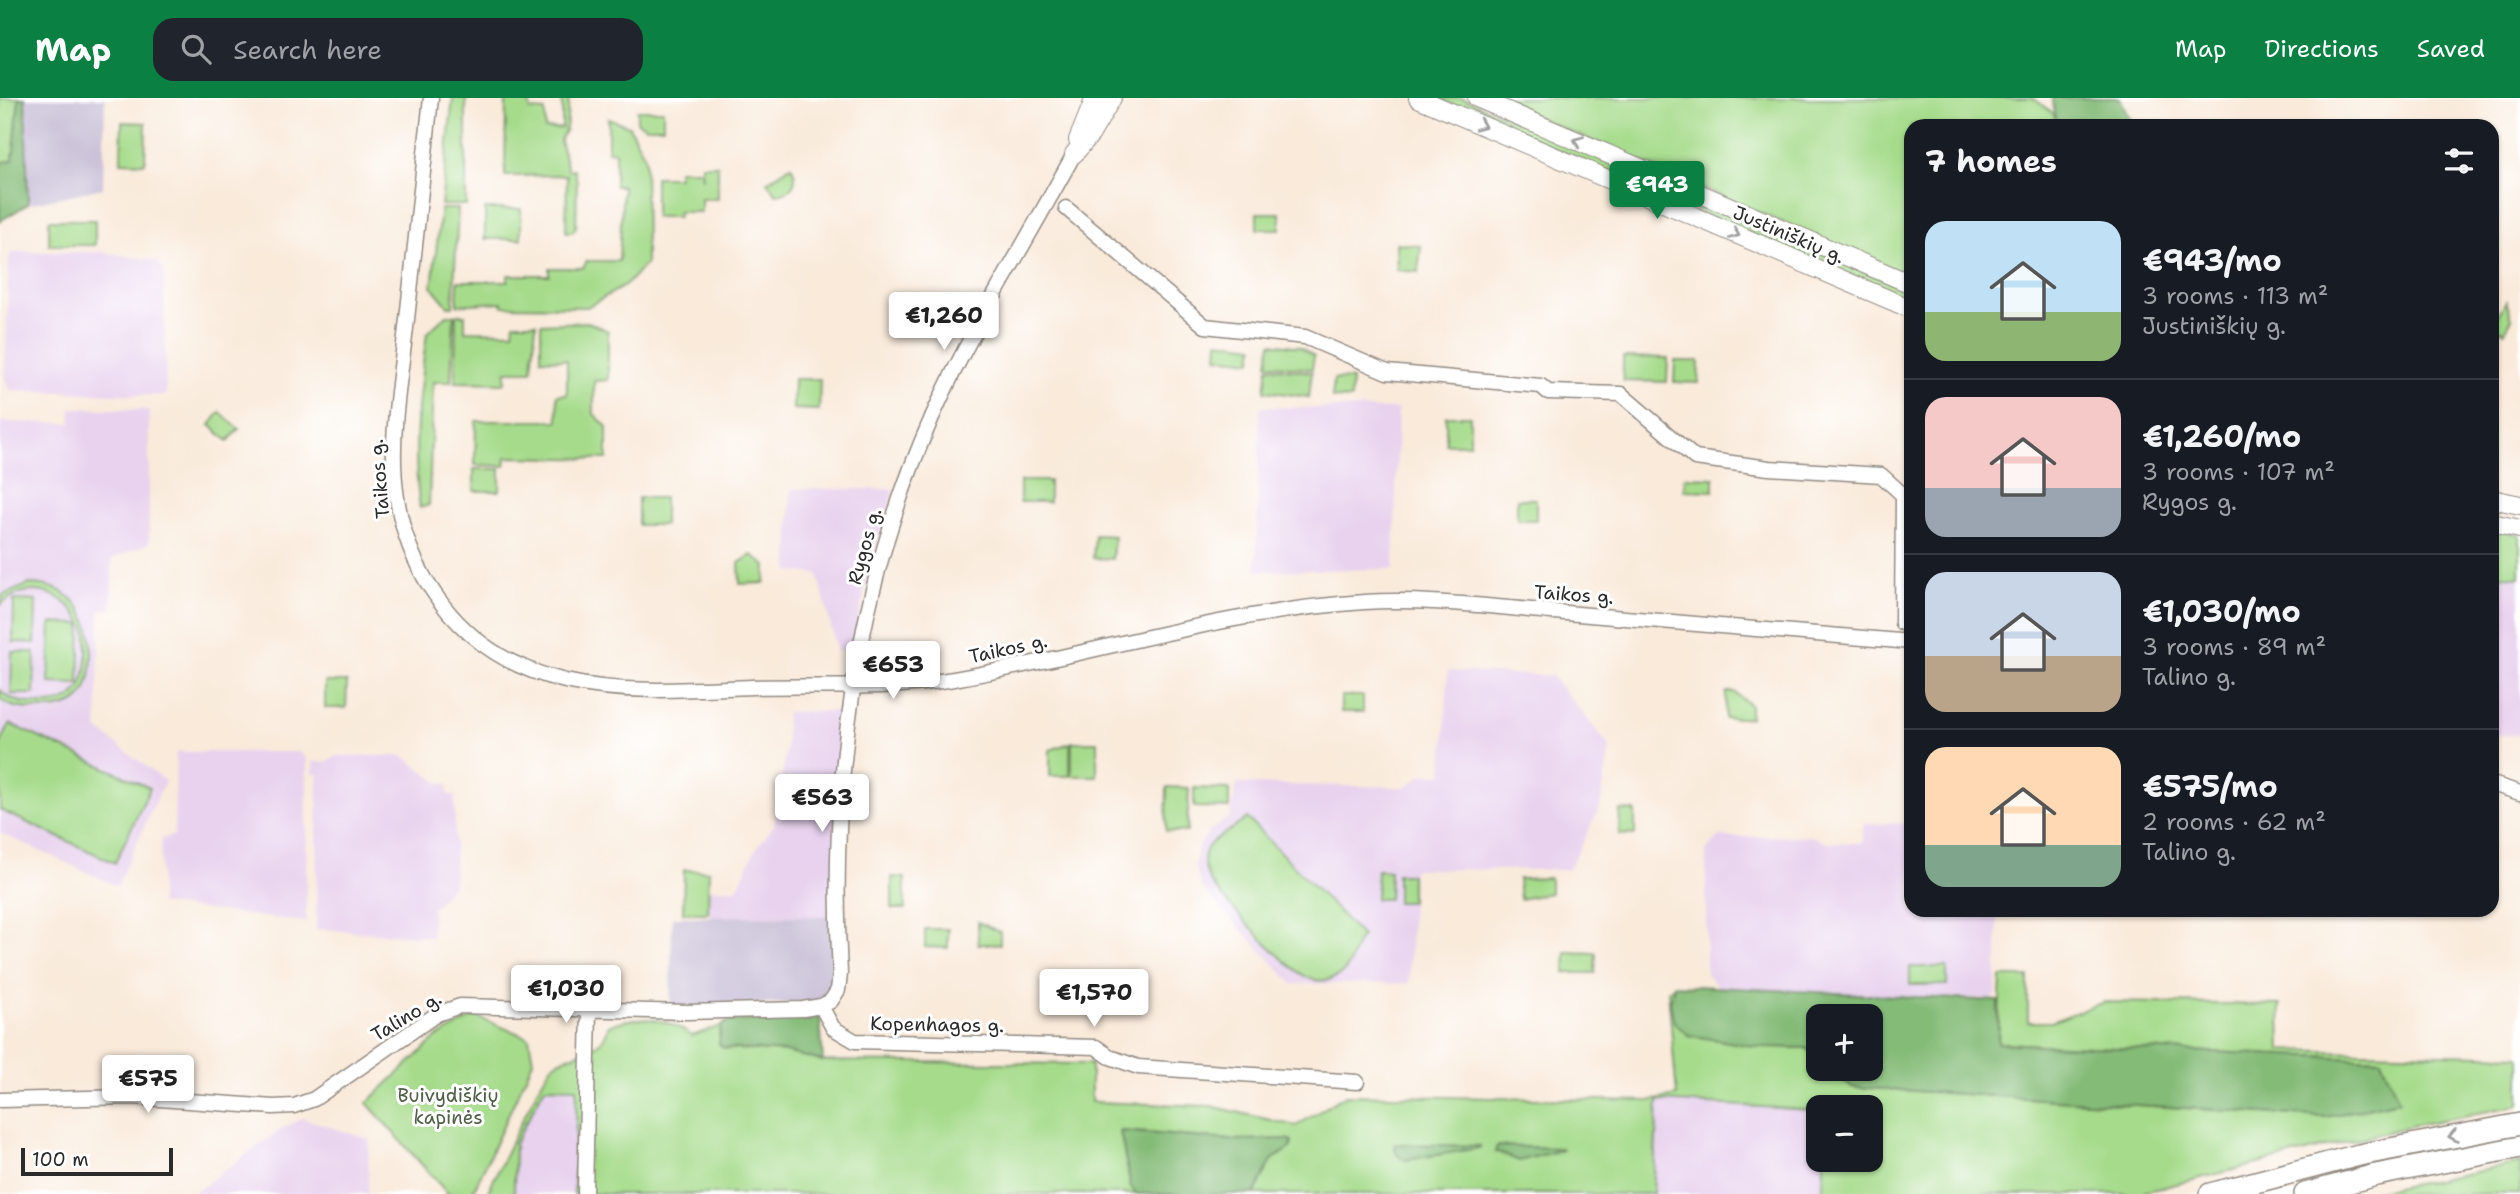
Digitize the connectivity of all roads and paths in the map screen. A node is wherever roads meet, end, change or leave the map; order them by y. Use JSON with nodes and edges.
{"nodes":[{"id":1,"x":430,"y":98,"type":"edge"},
{"id":2,"x":1095,"y":98,"type":"edge"},
{"id":3,"x":1112,"y":98,"type":"edge"},
{"id":4,"x":1418,"y":98,"type":"edge"},
{"id":5,"x":1477,"y":98,"type":"edge"},
{"id":6,"x":1074,"y":154,"type":"junction"},
{"id":7,"x":1066,"y":208,"type":"dead end"},
{"id":8,"x":1904,"y":281,"type":"edge"},
{"id":9,"x":1904,"y":306,"type":"edge"},
{"id":10,"x":2499,"y":500,"type":"edge"},
{"id":11,"x":2520,"y":505,"type":"edge"},
{"id":12,"x":2499,"y":524,"type":"edge"},
{"id":13,"x":2520,"y":529,"type":"edge"},
{"id":14,"x":1902,"y":622,"type":"dead end"},
{"id":15,"x":1904,"y":641,"type":"edge"},
{"id":16,"x":853,"y":684,"type":"junction"},
{"id":17,"x":2499,"y":786,"type":"edge"},
{"id":18,"x":2520,"y":793,"type":"edge"},
{"id":19,"x":821,"y":1006,"type":"junction"},
{"id":20,"x":589,"y":1008,"type":"junction"},
{"id":21,"x":1357,"y":1082,"type":"dead end"},
{"id":22,"x":0,"y":1100,"type":"edge"},
{"id":23,"x":2520,"y":1124,"type":"edge"},
{"id":24,"x":2520,"y":1147,"type":"edge"},
{"id":25,"x":585,"y":1194,"type":"edge"},
{"id":26,"x":2210,"y":1194,"type":"edge"},
{"id":27,"x":2305,"y":1194,"type":"edge"}],
"edges":[{"from":1,"to":16,"type":"street","name":"Taikos g."},
{"from":2,"to":6,"type":"main road","name":"Rygos g."},
{"from":3,"to":6,"type":"main road","name":"Rygos g."},
{"from":4,"to":9,"type":"main road","name":"Justiniškių g.","one_way":true},
{"from":8,"to":5,"type":"main road","name":"Justiniškių g.","one_way":true},
{"from":6,"to":16,"type":"street","name":"Rygos g."},
{"from":7,"to":14,"type":"street"},
{"from":10,"to":11,"type":"main road"},
{"from":12,"to":13,"type":"main road"},
{"from":15,"to":16,"type":"street","name":"Taikos g."},
{"from":16,"to":19,"type":"street","name":"Rygos g."},
{"from":17,"to":18,"type":"street"},
{"from":19,"to":20,"type":"street","name":"Talino g."},
{"from":19,"to":21,"type":"street","name":"Kopenhagos g."},
{"from":20,"to":22,"type":"street","name":"Talino g."},
{"from":20,"to":25,"type":"street"},
{"from":23,"to":26,"type":"highway","one_way":true},
{"from":24,"to":27,"type":"highway"}]}
